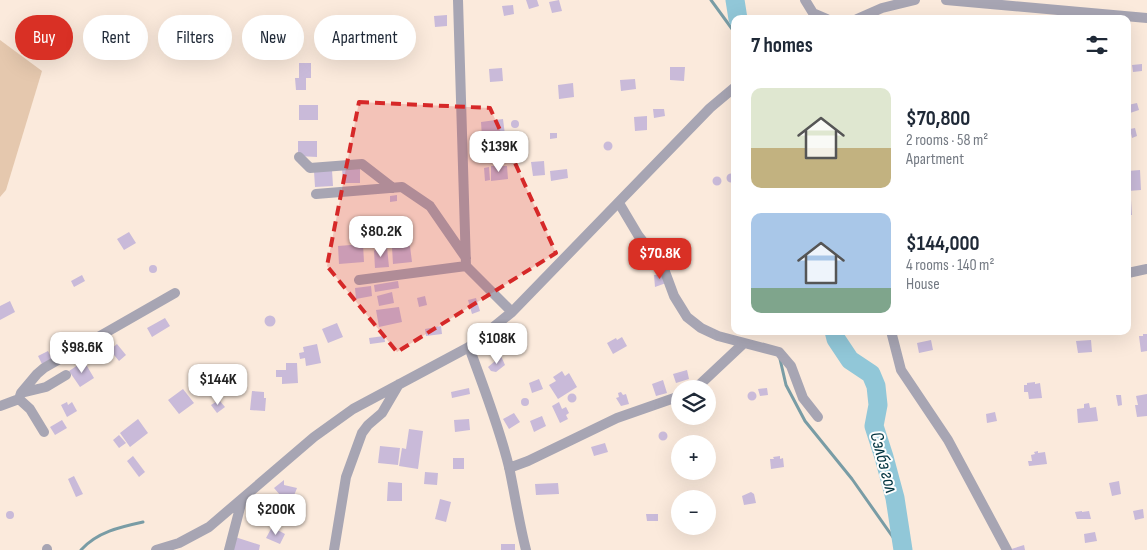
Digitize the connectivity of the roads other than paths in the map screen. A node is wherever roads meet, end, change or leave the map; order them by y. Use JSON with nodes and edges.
{"nodes":[{"id":1,"x":458,"y":0,"type":"edge"},
{"id":2,"x":805,"y":0,"type":"edge"},
{"id":3,"x":915,"y":0,"type":"edge"},
{"id":4,"x":946,"y":0,"type":"edge"},
{"id":5,"x":818,"y":15,"type":"edge"},
{"id":6,"x":866,"y":15,"type":"edge"},
{"id":7,"x":1077,"y":15,"type":"edge"},
{"id":8,"x":1131,"y":17,"type":"edge"},
{"id":9,"x":1147,"y":18,"type":"edge"},
{"id":10,"x":731,"y":90,"type":"edge"},
{"id":11,"x":300,"y":157,"type":"dead end"},
{"id":12,"x":393,"y":188,"type":"junction"},
{"id":13,"x":316,"y":194,"type":"dead end"},
{"id":14,"x":619,"y":203,"type":"junction"},
{"id":15,"x":466,"y":262,"type":"junction"},
{"id":16,"x":1147,"y":269,"type":"edge"},
{"id":17,"x":1131,"y":272,"type":"edge"},
{"id":18,"x":359,"y":280,"type":"dead end"},
{"id":19,"x":175,"y":293,"type":"dead end"},
{"id":20,"x":512,"y":312,"type":"junction"},
{"id":21,"x":891,"y":335,"type":"edge"},
{"id":22,"x":744,"y":343,"type":"junction"},
{"id":23,"x":469,"y":347,"type":"junction"},
{"id":24,"x":66,"y":374,"type":"dead end"},
{"id":25,"x":705,"y":380,"type":"edge"},
{"id":26,"x":400,"y":383,"type":"junction"},
{"id":27,"x":20,"y":396,"type":"junction"},
{"id":28,"x":671,"y":399,"type":"edge"},
{"id":29,"x":0,"y":406,"type":"edge"},
{"id":30,"x":818,"y":417,"type":"dead end"},
{"id":31,"x":44,"y":432,"type":"dead end"},
{"id":32,"x":509,"y":468,"type":"junction"},
{"id":33,"x":242,"y":500,"type":"junction"},
{"id":34,"x":156,"y":550,"type":"edge"},
{"id":35,"x":229,"y":550,"type":"edge"},
{"id":36,"x":334,"y":550,"type":"edge"},
{"id":37,"x":526,"y":550,"type":"edge"},
{"id":38,"x":1007,"y":550,"type":"edge"}],
"edges":[{"from":1,"to":15,"type":"street"},
{"from":2,"to":5,"type":"street"},
{"from":3,"to":6,"type":"street"},
{"from":4,"to":7,"type":"street"},
{"from":8,"to":9,"type":"street"},
{"from":10,"to":14,"type":"street"},
{"from":11,"to":12,"type":"street"},
{"from":12,"to":13,"type":"street"},
{"from":12,"to":15,"type":"street"},
{"from":14,"to":20,"type":"street"},
{"from":14,"to":22,"type":"street"},
{"from":15,"to":18,"type":"street"},
{"from":15,"to":20,"type":"street"},
{"from":16,"to":17,"type":"street"},
{"from":19,"to":27,"type":"street"},
{"from":20,"to":23,"type":"street"},
{"from":21,"to":38,"type":"street"},
{"from":22,"to":25,"type":"street"},
{"from":22,"to":30,"type":"street"},
{"from":23,"to":26,"type":"street"},
{"from":23,"to":32,"type":"street"},
{"from":24,"to":27,"type":"street"},
{"from":26,"to":33,"type":"street"},
{"from":26,"to":36,"type":"street"},
{"from":27,"to":29,"type":"street"},
{"from":27,"to":31,"type":"street"},
{"from":28,"to":32,"type":"street"},
{"from":32,"to":37,"type":"street"},
{"from":33,"to":34,"type":"street"},
{"from":33,"to":35,"type":"street"}]}
